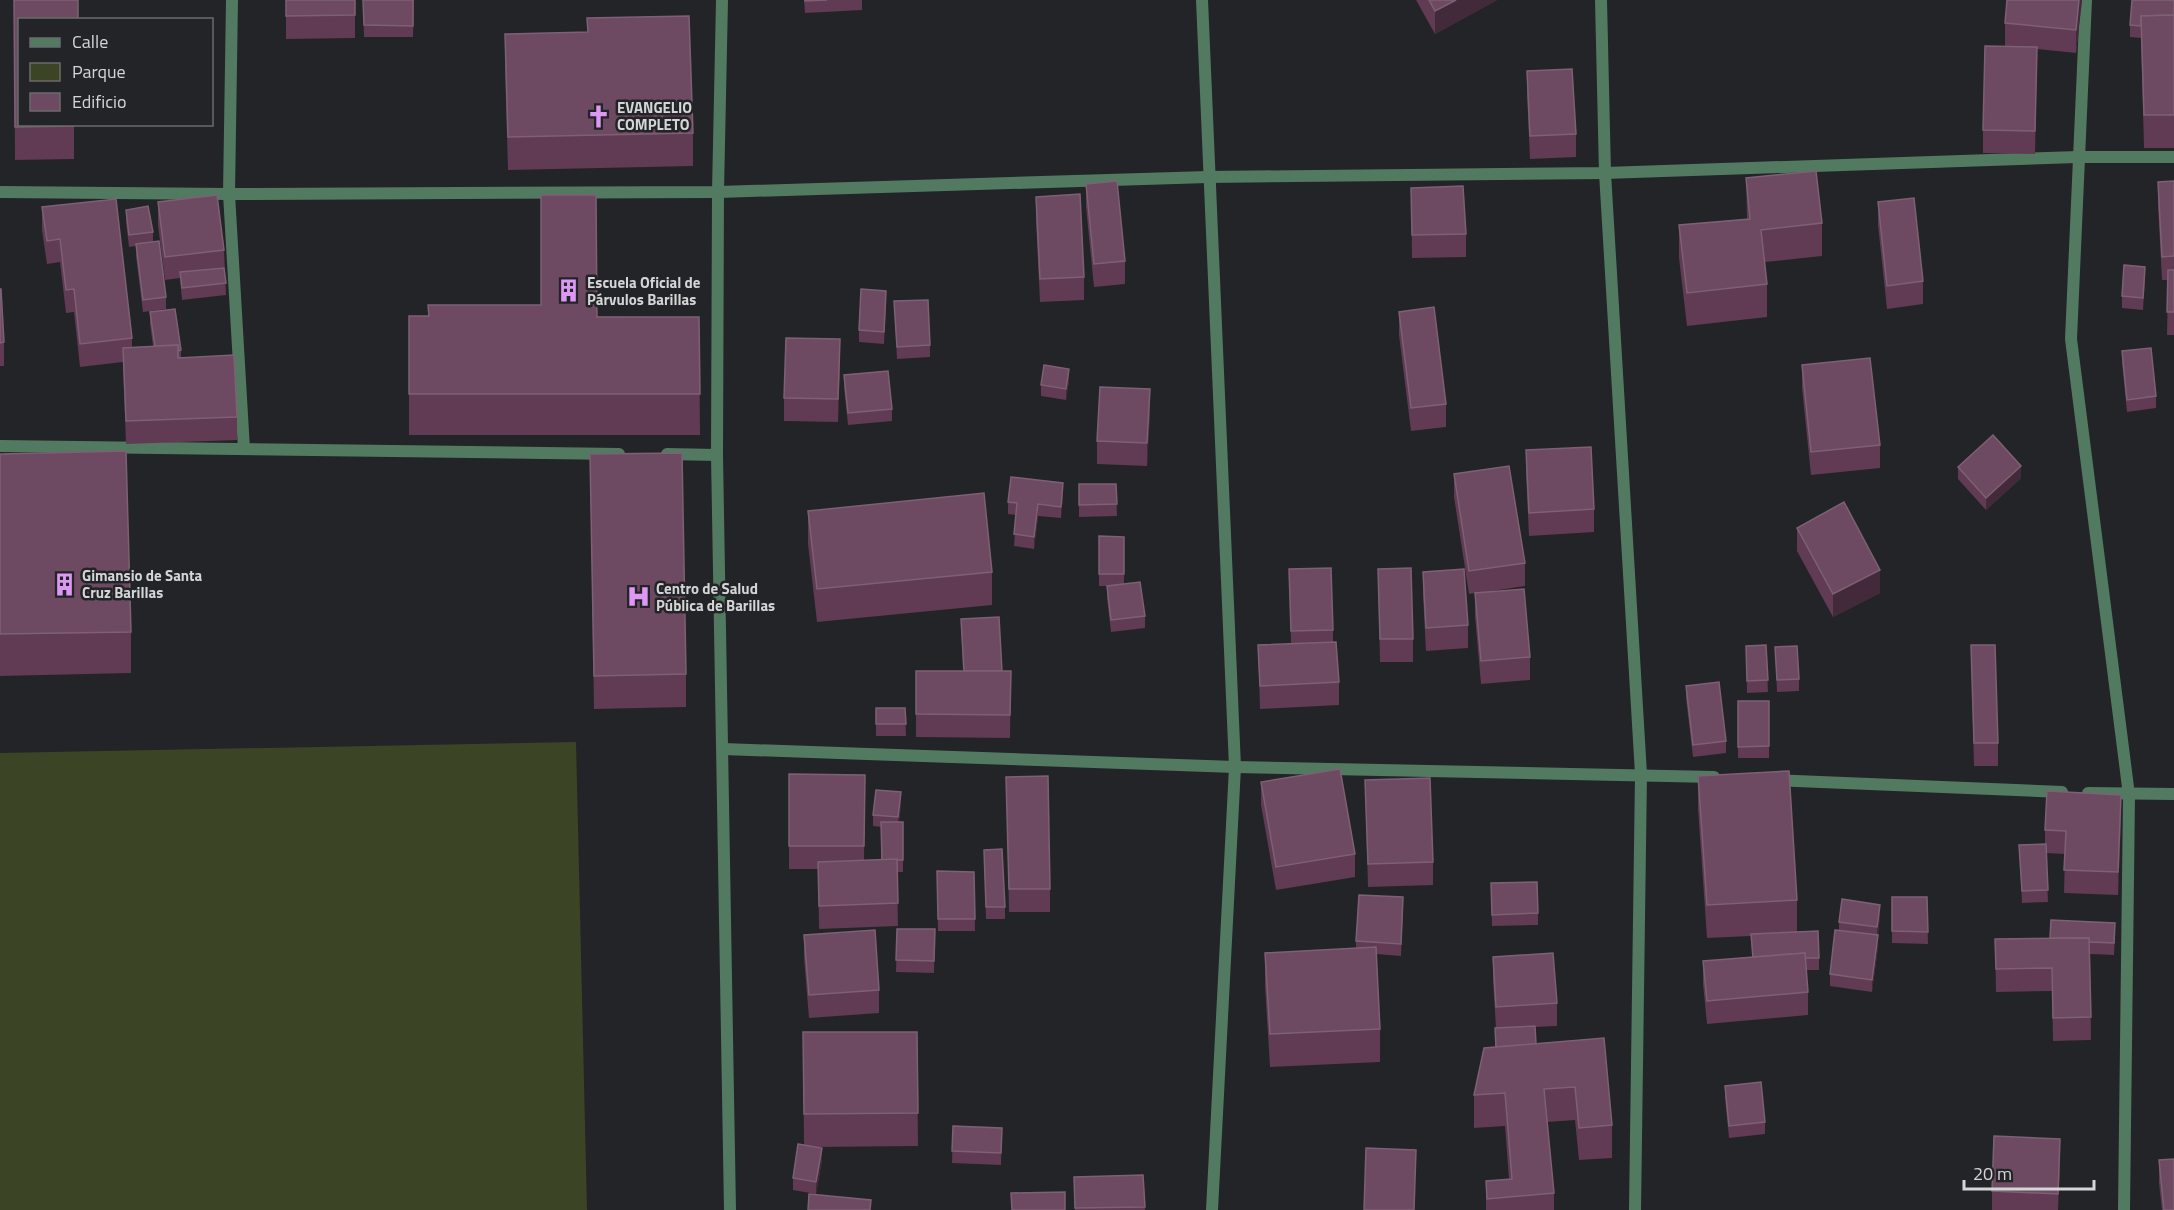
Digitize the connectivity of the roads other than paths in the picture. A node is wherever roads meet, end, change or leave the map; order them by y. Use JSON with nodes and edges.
{"nodes":[{"id":1,"x":232,"y":0,"type":"edge"},
{"id":2,"x":722,"y":0,"type":"edge"},
{"id":3,"x":1202,"y":0,"type":"edge"},
{"id":4,"x":1601,"y":0,"type":"edge"},
{"id":5,"x":2086,"y":0,"type":"edge"},
{"id":6,"x":2078,"y":157,"type":"junction"},
{"id":7,"x":2174,"y":157,"type":"edge"},
{"id":8,"x":1605,"y":173,"type":"junction"},
{"id":9,"x":1208,"y":177,"type":"junction"},
{"id":10,"x":0,"y":192,"type":"edge"},
{"id":11,"x":718,"y":192,"type":"junction"},
{"id":12,"x":229,"y":194,"type":"junction"},
{"id":13,"x":0,"y":446,"type":"edge"},
{"id":14,"x":244,"y":449,"type":"junction"},
{"id":15,"x":634,"y":454,"type":"edge"},
{"id":16,"x":658,"y":454,"type":"edge"},
{"id":17,"x":717,"y":455,"type":"junction"},
{"id":18,"x":723,"y":749,"type":"junction"},
{"id":19,"x":1235,"y":767,"type":"junction"},
{"id":20,"x":1641,"y":774,"type":"junction"},
{"id":21,"x":1724,"y":778,"type":"edge"},
{"id":22,"x":1760,"y":779,"type":"edge"},
{"id":23,"x":2129,"y":795,"type":"junction"},
{"id":24,"x":2174,"y":795,"type":"edge"},
{"id":25,"x":730,"y":1210,"type":"edge"},
{"id":26,"x":1212,"y":1210,"type":"edge"},
{"id":27,"x":1635,"y":1210,"type":"edge"},
{"id":28,"x":2124,"y":1210,"type":"edge"}],
"edges":[{"from":1,"to":12,"type":"street"},
{"from":2,"to":11,"type":"street"},
{"from":3,"to":9,"type":"street"},
{"from":4,"to":8,"type":"street"},
{"from":5,"to":6,"type":"street"},
{"from":6,"to":7,"type":"street"},
{"from":6,"to":8,"type":"street"},
{"from":6,"to":23,"type":"street"},
{"from":8,"to":9,"type":"street"},
{"from":8,"to":20,"type":"street"},
{"from":9,"to":11,"type":"street"},
{"from":9,"to":19,"type":"street"},
{"from":10,"to":12,"type":"street"},
{"from":11,"to":12,"type":"street"},
{"from":11,"to":17,"type":"street"},
{"from":12,"to":14,"type":"street"},
{"from":13,"to":14,"type":"street"},
{"from":14,"to":15,"type":"street"},
{"from":16,"to":17,"type":"street"},
{"from":17,"to":18,"type":"street"},
{"from":18,"to":19,"type":"street"},
{"from":18,"to":25,"type":"street"},
{"from":19,"to":20,"type":"street"},
{"from":19,"to":26,"type":"street"},
{"from":20,"to":21,"type":"street"},
{"from":20,"to":27,"type":"street"},
{"from":22,"to":23,"type":"street"},
{"from":23,"to":24,"type":"street"},
{"from":23,"to":28,"type":"street"}]}
